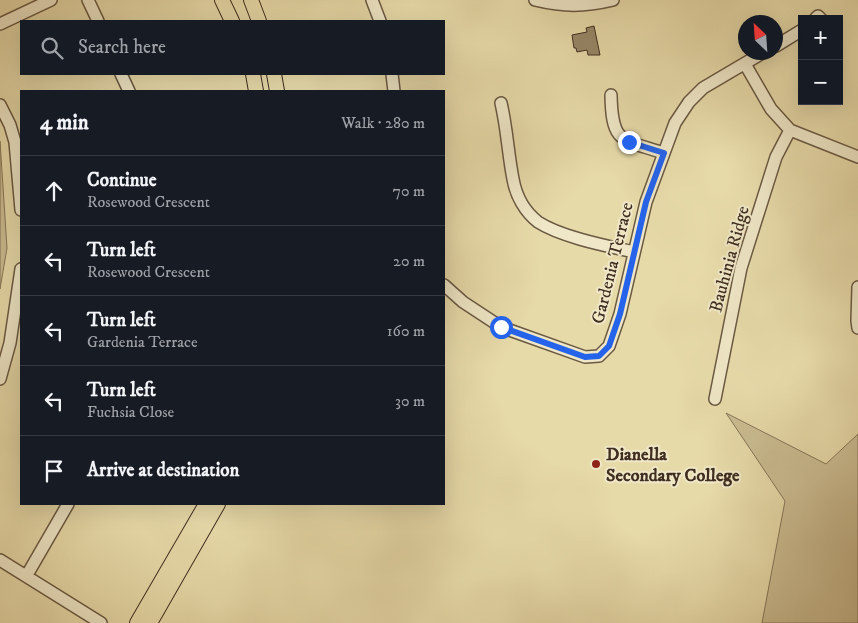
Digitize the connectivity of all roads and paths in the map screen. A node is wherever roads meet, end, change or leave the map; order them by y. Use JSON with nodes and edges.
{"nodes":[{"id":1,"x":51,"y":0,"type":"edge"},
{"id":2,"x":88,"y":0,"type":"edge"},
{"id":3,"x":222,"y":0,"type":"edge"},
{"id":4,"x":251,"y":0,"type":"edge"},
{"id":5,"x":372,"y":0,"type":"edge"},
{"id":6,"x":535,"y":0,"type":"edge"},
{"id":7,"x":613,"y":0,"type":"edge"},
{"id":8,"x":98,"y":20,"type":"edge"},
{"id":9,"x":232,"y":20,"type":"edge"},
{"id":10,"x":259,"y":20,"type":"edge"},
{"id":11,"x":380,"y":20,"type":"edge"},
{"id":12,"x":0,"y":24,"type":"edge"},
{"id":13,"x":798,"y":32,"type":"edge"},
{"id":14,"x":783,"y":42,"type":"edge"},
{"id":15,"x":751,"y":60,"type":"edge"},
{"id":16,"x":745,"y":64,"type":"junction"},
{"id":17,"x":121,"y":75,"type":"edge"},
{"id":18,"x":253,"y":75,"type":"edge"},
{"id":19,"x":274,"y":75,"type":"edge"},
{"id":20,"x":392,"y":75,"type":"edge"},
{"id":21,"x":129,"y":90,"type":"edge"},
{"id":22,"x":256,"y":90,"type":"edge"},
{"id":23,"x":277,"y":90,"type":"edge"},
{"id":24,"x":394,"y":90,"type":"edge"},
{"id":25,"x":611,"y":95,"type":"dead end"},
{"id":26,"x":501,"y":103,"type":"dead end"},
{"id":27,"x":0,"y":105,"type":"edge"},
{"id":28,"x":790,"y":130,"type":"junction"},
{"id":29,"x":664,"y":153,"type":"junction"},
{"id":30,"x":858,"y":157,"type":"edge"},
{"id":31,"x":20,"y":199,"type":"edge"},
{"id":32,"x":634,"y":252,"type":"junction"},
{"id":33,"x":20,"y":276,"type":"edge"},
{"id":34,"x":445,"y":285,"type":"edge"},
{"id":35,"x":858,"y":287,"type":"edge"},
{"id":36,"x":858,"y":328,"type":"edge"},
{"id":37,"x":0,"y":379,"type":"edge"},
{"id":38,"x":715,"y":399,"type":"dead end"},
{"id":39,"x":67,"y":505,"type":"edge"},
{"id":40,"x":205,"y":505,"type":"edge"},
{"id":41,"x":217,"y":505,"type":"edge"},
{"id":42,"x":0,"y":560,"type":"edge"},
{"id":43,"x":27,"y":575,"type":"junction"},
{"id":44,"x":102,"y":623,"type":"edge"},
{"id":45,"x":136,"y":623,"type":"edge"},
{"id":46,"x":150,"y":623,"type":"edge"}],
"edges":[{"from":1,"to":12,"type":"street"},
{"from":2,"to":8,"type":"street"},
{"from":3,"to":9,"type":"main road"},
{"from":4,"to":10,"type":"main road"},
{"from":5,"to":11,"type":"street"},
{"from":6,"to":7,"type":"street"},
{"from":13,"to":14,"type":"street"},
{"from":15,"to":16,"type":"street","name":"Gardenia Terrace"},
{"from":16,"to":28,"type":"street"},
{"from":16,"to":29,"type":"street","name":"Gardenia Terrace"},
{"from":17,"to":21,"type":"street"},
{"from":18,"to":22,"type":"main road"},
{"from":19,"to":23,"type":"main road"},
{"from":20,"to":24,"type":"street"},
{"from":25,"to":29,"type":"street"},
{"from":26,"to":32,"type":"street"},
{"from":27,"to":31,"type":"street"},
{"from":28,"to":30,"type":"street"},
{"from":28,"to":38,"type":"street","name":"Bauhinia Ridge"},
{"from":29,"to":32,"type":"street","name":"Gardenia Terrace"},
{"from":32,"to":34,"type":"street","name":"Gardenia Terrace"},
{"from":33,"to":37,"type":"street"},
{"from":35,"to":36,"type":"street"},
{"from":39,"to":43,"type":"street"},
{"from":40,"to":45,"type":"main road"},
{"from":41,"to":46,"type":"main road"},
{"from":42,"to":43,"type":"street"},
{"from":43,"to":44,"type":"street"}]}
